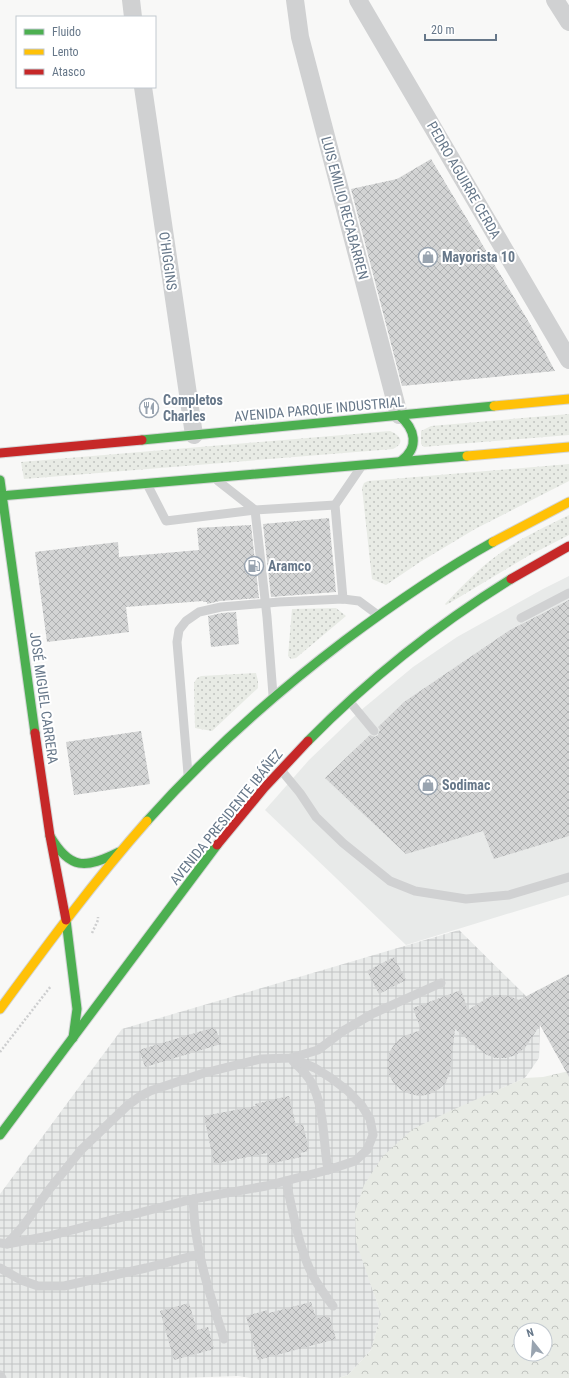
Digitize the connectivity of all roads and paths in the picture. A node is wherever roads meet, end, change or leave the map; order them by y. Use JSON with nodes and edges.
{"nodes":[{"id":1,"x":131,"y":0,"type":"edge"},
{"id":2,"x":295,"y":0,"type":"edge"},
{"id":3,"x":358,"y":0,"type":"edge"},
{"id":4,"x":555,"y":0,"type":"edge"},
{"id":5,"x":133,"y":16,"type":"edge"},
{"id":6,"x":569,"y":22,"type":"edge"},
{"id":7,"x":143,"y":88,"type":"edge"},
{"id":8,"x":569,"y":360,"type":"edge"},
{"id":9,"x":569,"y":399,"type":"edge"},
{"id":10,"x":399,"y":415,"type":"junction"},
{"id":11,"x":194,"y":435,"type":"junction"},
{"id":12,"x":569,"y":446,"type":"edge"},
{"id":13,"x":0,"y":453,"type":"edge"},
{"id":14,"x":401,"y":461,"type":"junction"},
{"id":15,"x":363,"y":464,"type":"junction"},
{"id":16,"x":213,"y":477,"type":"junction"},
{"id":17,"x":0,"y":480,"type":"edge"},
{"id":18,"x":147,"y":483,"type":"junction"},
{"id":19,"x":1,"y":496,"type":"edge"},
{"id":20,"x":569,"y":502,"type":"edge"},
{"id":21,"x":335,"y":505,"type":"junction"},
{"id":22,"x":255,"y":510,"type":"junction"},
{"id":23,"x":4,"y":535,"type":"edge"},
{"id":24,"x":569,"y":546,"type":"edge"},
{"id":25,"x":569,"y":593,"type":"edge"},
{"id":26,"x":343,"y":599,"type":"junction"},
{"id":27,"x":265,"y":604,"type":"junction"},
{"id":28,"x":378,"y":615,"type":"junction"},
{"id":29,"x":521,"y":618,"type":"dead end"},
{"id":30,"x":274,"y":699,"type":"junction"},
{"id":31,"x":350,"y":702,"type":"junction"},
{"id":32,"x":374,"y":731,"type":"dead end"},
{"id":33,"x":281,"y":770,"type":"junction"},
{"id":34,"x":188,"y":777,"type":"junction"},
{"id":35,"x":50,"y":836,"type":"junction"},
{"id":36,"x":120,"y":852,"type":"junction"},
{"id":37,"x":569,"y":877,"type":"edge"},
{"id":38,"x":66,"y":920,"type":"junction"},
{"id":39,"x":441,"y":983,"type":"dead end"},
{"id":40,"x":0,"y":1009,"type":"edge"},
{"id":41,"x":72,"y":1039,"type":"junction"},
{"id":42,"x":291,"y":1058,"type":"junction"},
{"id":43,"x":0,"y":1135,"type":"edge"},
{"id":44,"x":328,"y":1170,"type":"junction"},
{"id":45,"x":286,"y":1181,"type":"junction"},
{"id":46,"x":193,"y":1199,"type":"junction"},
{"id":47,"x":3,"y":1244,"type":"edge"},
{"id":48,"x":200,"y":1254,"type":"junction"},
{"id":49,"x":0,"y":1268,"type":"edge"},
{"id":50,"x":333,"y":1306,"type":"dead end"},
{"id":51,"x":224,"y":1339,"type":"dead end"},
{"id":52,"x":0,"y":1375,"type":"edge"},
{"id":53,"x":2,"y":1378,"type":"edge"}],
"edges":[{"from":1,"to":5,"type":"street"},
{"from":2,"to":10,"type":"street","name":"LUIS EMILIO RECABARREN"},
{"from":3,"to":8,"type":"street","name":"PEDRO AGUIRRE CERDA"},
{"from":4,"to":6,"type":"street"},
{"from":7,"to":11,"type":"street","name":"O'HIGGINS"},
{"from":9,"to":10,"type":"main road","name":"AVENIDA PARQUE INDUSTRIAL"},
{"from":10,"to":11,"type":"main road","name":"AVENIDA PARQUE INDUSTRIAL"},
{"from":10,"to":14,"type":"main road"},
{"from":11,"to":13,"type":"main road","name":"AVENIDA PARQUE INDUSTRIAL"},
{"from":12,"to":14,"type":"main road"},
{"from":14,"to":15,"type":"main road"},
{"from":15,"to":16,"type":"main road"},
{"from":15,"to":21,"type":"lane"},
{"from":16,"to":18,"type":"main road"},
{"from":16,"to":22,"type":"lane"},
{"from":17,"to":19,"type":"main road","name":"JOSÉ MIGUEL CARRERA"},
{"from":18,"to":19,"type":"main road"},
{"from":18,"to":22,"type":"lane"},
{"from":19,"to":23,"type":"main road","name":"JOSÉ MIGUEL CARRERA"},
{"from":20,"to":28,"type":"main road"},
{"from":21,"to":22,"type":"lane"},
{"from":21,"to":26,"type":"lane"},
{"from":22,"to":27,"type":"lane"},
{"from":23,"to":35,"type":"main road","name":"JOSÉ MIGUEL CARRERA"},
{"from":24,"to":31,"type":"main road","name":"AVENIDA PRESIDENTE IBÁÑEZ"},
{"from":25,"to":29,"type":"lane"},
{"from":26,"to":27,"type":"lane"},
{"from":26,"to":28,"type":"lane"},
{"from":27,"to":30,"type":"lane"},
{"from":27,"to":34,"type":"lane"},
{"from":28,"to":30,"type":"main road"},
{"from":30,"to":34,"type":"main road"},
{"from":31,"to":32,"type":"lane"},
{"from":31,"to":33,"type":"main road","name":"AVENIDA PRESIDENTE IBÁÑEZ"},
{"from":33,"to":37,"type":"lane"},
{"from":33,"to":41,"type":"main road","name":"AVENIDA PRESIDENTE IBÁÑEZ"},
{"from":34,"to":36,"type":"main road"},
{"from":35,"to":36,"type":"main road"},
{"from":35,"to":38,"type":"main road","name":"JOSÉ MIGUEL CARRERA"},
{"from":36,"to":38,"type":"main road"},
{"from":38,"to":40,"type":"main road"},
{"from":38,"to":41,"type":"main road","name":"JOSÉ MIGUEL CARRERA"},
{"from":39,"to":42,"type":"lane"},
{"from":41,"to":43,"type":"main road","name":"AVENIDA PRESIDENTE IBÁÑEZ"},
{"from":42,"to":44,"type":"lane"},
{"from":42,"to":44,"type":"lane"},
{"from":42,"to":47,"type":"lane"},
{"from":44,"to":45,"type":"lane"},
{"from":45,"to":46,"type":"lane"},
{"from":45,"to":50,"type":"lane"},
{"from":46,"to":47,"type":"lane"},
{"from":46,"to":48,"type":"lane"},
{"from":48,"to":49,"type":"lane"},
{"from":48,"to":51,"type":"lane"},
{"from":52,"to":53,"type":"lane"}]}
